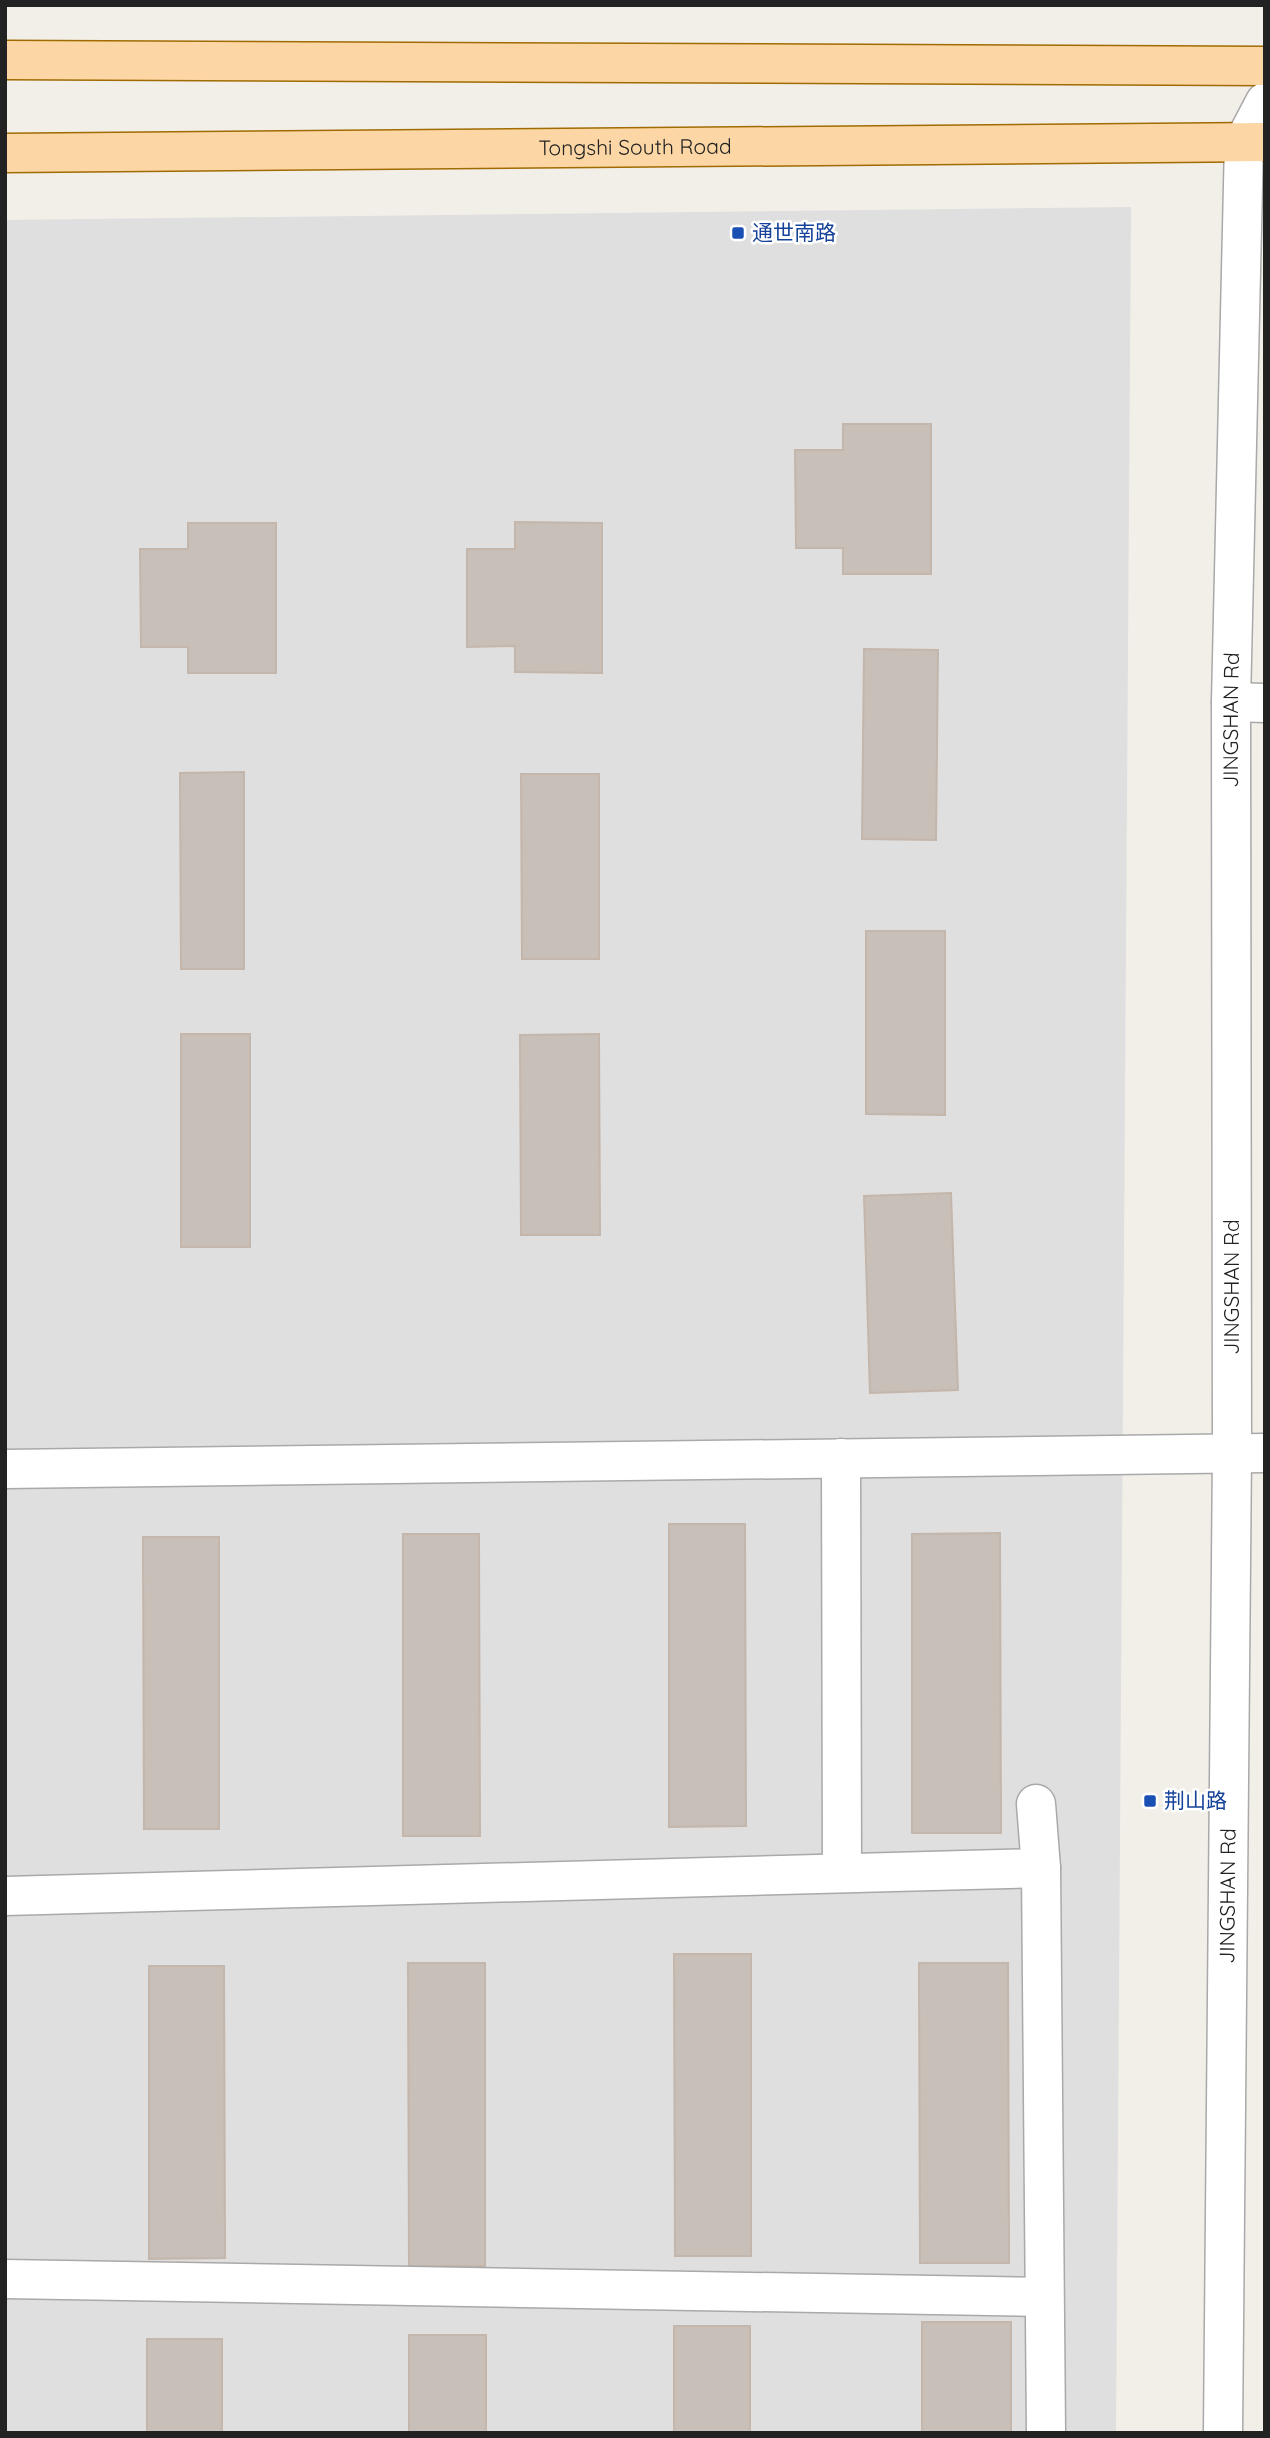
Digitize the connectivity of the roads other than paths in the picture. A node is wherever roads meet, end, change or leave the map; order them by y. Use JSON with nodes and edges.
{"nodes":[{"id":1,"x":5,"y":60,"type":"edge"},
{"id":2,"x":1265,"y":65,"type":"edge"},
{"id":3,"x":1265,"y":102,"type":"edge"},
{"id":4,"x":1254,"y":142,"type":"edge"},
{"id":5,"x":5,"y":153,"type":"edge"},
{"id":6,"x":1248,"y":703,"type":"edge"},
{"id":7,"x":1248,"y":1453,"type":"edge"},
{"id":8,"x":841,"y":1458,"type":"junction"},
{"id":9,"x":5,"y":1469,"type":"edge"},
{"id":10,"x":1036,"y":1804,"type":"dead end"},
{"id":11,"x":1041,"y":1868,"type":"junction"},
{"id":12,"x":842,"y":1873,"type":"junction"},
{"id":13,"x":5,"y":1896,"type":"edge"},
{"id":14,"x":5,"y":2279,"type":"edge"},
{"id":15,"x":1044,"y":2297,"type":"junction"},
{"id":16,"x":1045,"y":2433,"type":"edge"},
{"id":17,"x":1223,"y":2433,"type":"edge"}],
"edges":[{"from":1,"to":2,"type":"main road"},
{"from":3,"to":4,"type":"street"},
{"from":4,"to":5,"type":"main road","name":"Tongshi South Road"},
{"from":4,"to":6,"type":"street","name":"JINGSHAN Rd"},
{"from":6,"to":7,"type":"street","name":"JINGSHAN Rd"},
{"from":7,"to":8,"type":"street"},
{"from":7,"to":17,"type":"street","name":"JINGSHAN Rd"},
{"from":8,"to":9,"type":"street"},
{"from":8,"to":12,"type":"street"},
{"from":10,"to":11,"type":"street"},
{"from":11,"to":12,"type":"street"},
{"from":11,"to":15,"type":"street"},
{"from":12,"to":13,"type":"street"},
{"from":14,"to":15,"type":"street"},
{"from":15,"to":16,"type":"street"}]}
